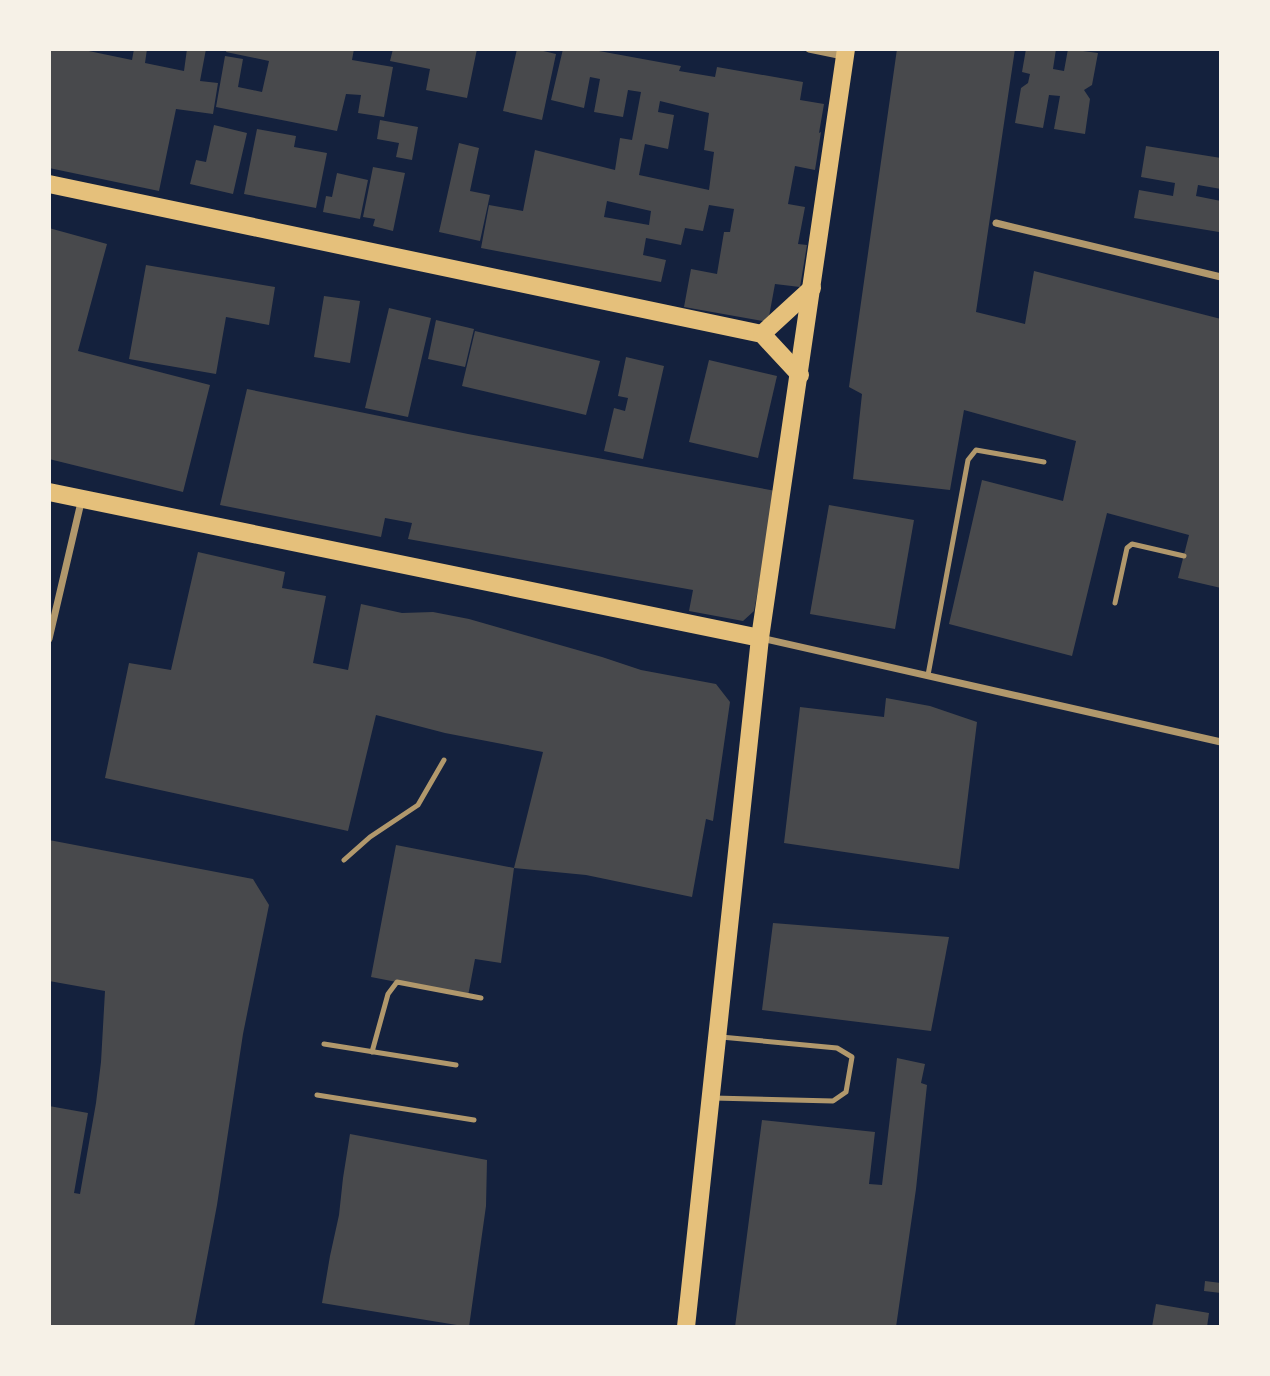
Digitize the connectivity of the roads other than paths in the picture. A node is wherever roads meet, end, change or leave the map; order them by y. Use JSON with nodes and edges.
{"nodes":[{"id":1,"x":809,"y":49,"type":"edge"},
{"id":2,"x":846,"y":53,"type":"edge"},
{"id":3,"x":49,"y":184,"type":"edge"},
{"id":4,"x":996,"y":223,"type":"dead end"},
{"id":5,"x":1221,"y":276,"type":"edge"},
{"id":6,"x":812,"y":288,"type":"junction"},
{"id":7,"x":762,"y":334,"type":"junction"},
{"id":8,"x":800,"y":375,"type":"junction"},
{"id":9,"x":1044,"y":462,"type":"dead end"},
{"id":10,"x":49,"y":492,"type":"edge"},
{"id":11,"x":82,"y":498,"type":"junction"},
{"id":12,"x":1184,"y":556,"type":"dead end"},
{"id":13,"x":1115,"y":603,"type":"dead end"},
{"id":14,"x":760,"y":638,"type":"junction"},
{"id":15,"x":49,"y":639,"type":"edge"},
{"id":16,"x":928,"y":675,"type":"junction"},
{"id":17,"x":1221,"y":741,"type":"edge"},
{"id":18,"x":444,"y":760,"type":"dead end"},
{"id":19,"x":344,"y":860,"type":"dead end"},
{"id":20,"x":481,"y":998,"type":"dead end"},
{"id":21,"x":717,"y":1037,"type":"junction"},
{"id":22,"x":324,"y":1044,"type":"dead end"},
{"id":23,"x":372,"y":1052,"type":"junction"},
{"id":24,"x":456,"y":1065,"type":"dead end"},
{"id":25,"x":317,"y":1095,"type":"dead end"},
{"id":26,"x":710,"y":1098,"type":"junction"},
{"id":27,"x":474,"y":1120,"type":"dead end"},
{"id":28,"x":686,"y":1327,"type":"edge"}],
"edges":[{"from":1,"to":2,"type":"street"},
{"from":2,"to":6,"type":"main road"},
{"from":3,"to":7,"type":"main road"},
{"from":4,"to":5,"type":"street"},
{"from":6,"to":7,"type":"main road"},
{"from":6,"to":8,"type":"main road"},
{"from":7,"to":8,"type":"main road"},
{"from":8,"to":14,"type":"main road"},
{"from":9,"to":16,"type":"lane"},
{"from":10,"to":11,"type":"main road"},
{"from":11,"to":14,"type":"main road"},
{"from":11,"to":15,"type":"street"},
{"from":12,"to":13,"type":"lane"},
{"from":14,"to":16,"type":"street"},
{"from":14,"to":21,"type":"main road"},
{"from":16,"to":17,"type":"street"},
{"from":18,"to":19,"type":"lane"},
{"from":20,"to":23,"type":"lane"},
{"from":21,"to":26,"type":"main road"},
{"from":21,"to":26,"type":"lane"},
{"from":22,"to":23,"type":"lane"},
{"from":23,"to":24,"type":"lane"},
{"from":25,"to":27,"type":"lane"},
{"from":26,"to":28,"type":"main road"}]}
